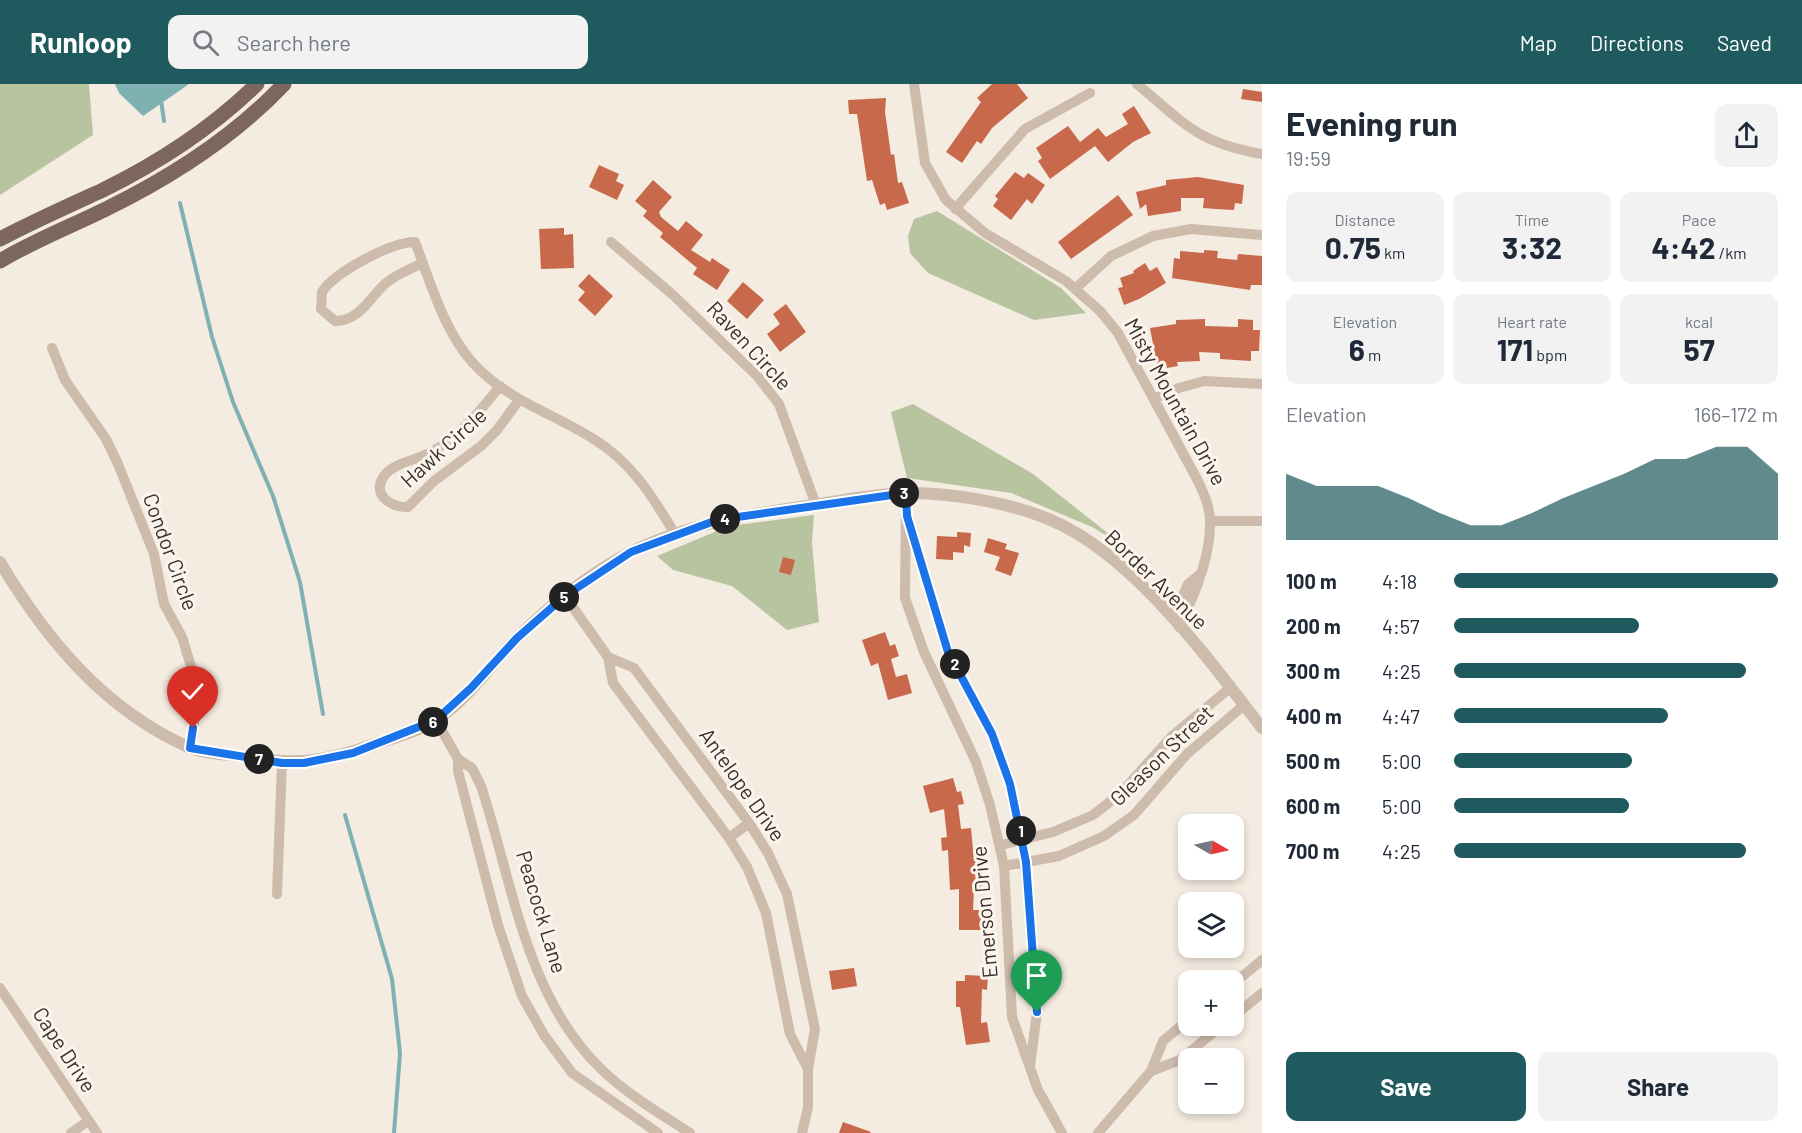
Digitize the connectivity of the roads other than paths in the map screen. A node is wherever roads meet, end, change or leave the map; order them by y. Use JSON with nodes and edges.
{"nodes":[{"id":1,"x":257,"y":84,"type":"edge"},
{"id":2,"x":914,"y":84,"type":"edge"},
{"id":3,"x":1137,"y":84,"type":"edge"},
{"id":4,"x":282,"y":86,"type":"edge"},
{"id":5,"x":1090,"y":93,"type":"dead end"},
{"id":6,"x":1262,"y":154,"type":"edge"},
{"id":7,"x":955,"y":209,"type":"junction"},
{"id":8,"x":1262,"y":235,"type":"edge"},
{"id":9,"x":0,"y":239,"type":"edge"},
{"id":10,"x":611,"y":242,"type":"dead end"},
{"id":11,"x":0,"y":261,"type":"edge"},
{"id":12,"x":423,"y":263,"type":"junction"},
{"id":13,"x":1076,"y":288,"type":"junction"},
{"id":14,"x":52,"y":348,"type":"dead end"},
{"id":15,"x":1262,"y":384,"type":"edge"},
{"id":16,"x":500,"y":386,"type":"junction"},
{"id":17,"x":1154,"y":399,"type":"junction"},
{"id":18,"x":519,"y":400,"type":"junction"},
{"id":19,"x":906,"y":493,"type":"junction"},
{"id":20,"x":816,"y":504,"type":"junction"},
{"id":21,"x":907,"y":516,"type":"junction"},
{"id":22,"x":1210,"y":521,"type":"junction"},
{"id":23,"x":1262,"y":521,"type":"edge"},
{"id":24,"x":675,"y":534,"type":"junction"},
{"id":25,"x":0,"y":562,"type":"edge"},
{"id":26,"x":565,"y":596,"type":"junction"},
{"id":27,"x":1176,"y":623,"type":"junction"},
{"id":28,"x":608,"y":657,"type":"junction"},
{"id":29,"x":1230,"y":688,"type":"junction"},
{"id":30,"x":1244,"y":705,"type":"junction"},
{"id":31,"x":436,"y":720,"type":"junction"},
{"id":32,"x":1262,"y":728,"type":"edge"},
{"id":33,"x":190,"y":748,"type":"junction"},
{"id":34,"x":458,"y":759,"type":"junction"},
{"id":35,"x":282,"y":763,"type":"junction"},
{"id":36,"x":749,"y":824,"type":"junction"},
{"id":37,"x":729,"y":838,"type":"junction"},
{"id":38,"x":1023,"y":840,"type":"junction"},
{"id":39,"x":1001,"y":845,"type":"junction"},
{"id":40,"x":1026,"y":862,"type":"junction"},
{"id":41,"x":1004,"y":866,"type":"junction"},
{"id":42,"x":277,"y":894,"type":"dead end"},
{"id":43,"x":1262,"y":960,"type":"edge"},
{"id":44,"x":533,"y":962,"type":"junction"},
{"id":45,"x":512,"y":967,"type":"junction"},
{"id":46,"x":1244,"y":975,"type":"edge"},
{"id":47,"x":0,"y":988,"type":"edge"},
{"id":48,"x":1262,"y":993,"type":"edge"},
{"id":49,"x":1244,"y":1008,"type":"edge"},
{"id":50,"x":1178,"y":1028,"type":"edge"},
{"id":51,"x":1209,"y":1036,"type":"edge"},
{"id":52,"x":808,"y":1069,"type":"junction"},
{"id":53,"x":1029,"y":1069,"type":"junction"},
{"id":54,"x":1151,"y":1071,"type":"junction"},
{"id":55,"x":88,"y":1121,"type":"junction"},
{"id":56,"x":71,"y":1133,"type":"edge"},
{"id":57,"x":97,"y":1133,"type":"edge"},
{"id":58,"x":658,"y":1133,"type":"edge"},
{"id":59,"x":690,"y":1133,"type":"edge"},
{"id":60,"x":802,"y":1133,"type":"edge"},
{"id":61,"x":1062,"y":1133,"type":"edge"},
{"id":62,"x":1098,"y":1133,"type":"edge"}],
"edges":[{"from":1,"to":9,"type":"main road"},
{"from":2,"to":7,"type":"street","name":"Misty Mountain Drive"},
{"from":3,"to":6,"type":"street"},
{"from":4,"to":11,"type":"main road"},
{"from":5,"to":7,"type":"street"},
{"from":7,"to":13,"type":"street","name":"Misty Mountain Drive"},
{"from":8,"to":13,"type":"street"},
{"from":10,"to":20,"type":"street","name":"Raven Circle"},
{"from":12,"to":12,"type":"street"},
{"from":12,"to":16,"type":"street"},
{"from":13,"to":17,"type":"street","name":"Misty Mountain Drive"},
{"from":14,"to":33,"type":"street","name":"Condor Circle"},
{"from":15,"to":17,"type":"street"},
{"from":16,"to":18,"type":"street"},
{"from":16,"to":18,"type":"street","name":"Hawk Circle"},
{"from":17,"to":22,"type":"street","name":"Misty Mountain Drive"},
{"from":18,"to":24,"type":"street"},
{"from":19,"to":20,"type":"street","name":"Border Avenue"},
{"from":19,"to":21,"type":"street","name":"Emerson Drive"},
{"from":19,"to":27,"type":"street","name":"Border Avenue"},
{"from":20,"to":24,"type":"street","name":"Border Avenue"},
{"from":21,"to":38,"type":"street","name":"Emerson Drive"},
{"from":21,"to":39,"type":"street","name":"Emerson Drive"},
{"from":22,"to":23,"type":"street"},
{"from":22,"to":27,"type":"street","name":"Misty Mountain Drive"},
{"from":24,"to":26,"type":"street","name":"Border Avenue"},
{"from":25,"to":33,"type":"street","name":"Border Avenue"},
{"from":26,"to":28,"type":"street","name":"Antelope Drive"},
{"from":26,"to":31,"type":"street","name":"Border Avenue"},
{"from":27,"to":29,"type":"street","name":"Border Avenue"},
{"from":28,"to":36,"type":"street","name":"Antelope Drive"},
{"from":28,"to":37,"type":"street","name":"Antelope Drive"},
{"from":29,"to":30,"type":"street","name":"Border Avenue"},
{"from":29,"to":38,"type":"street","name":"Gleason Street"},
{"from":30,"to":32,"type":"street","name":"Border Avenue"},
{"from":30,"to":40,"type":"street","name":"Gleason Street"},
{"from":31,"to":34,"type":"street","name":"Peacock Lane"},
{"from":31,"to":35,"type":"street","name":"Border Avenue"},
{"from":33,"to":35,"type":"street","name":"Border Avenue"},
{"from":34,"to":44,"type":"street","name":"Peacock Lane"},
{"from":34,"to":45,"type":"street","name":"Peacock Lane"},
{"from":35,"to":42,"type":"street"},
{"from":36,"to":37,"type":"street"},
{"from":36,"to":52,"type":"street","name":"Antelope Drive"},
{"from":37,"to":52,"type":"street","name":"Antelope Drive"},
{"from":38,"to":39,"type":"street","name":"Gleason Street"},
{"from":38,"to":40,"type":"street","name":"Emerson Drive"},
{"from":39,"to":41,"type":"street","name":"Emerson Drive"},
{"from":40,"to":41,"type":"street","name":"Gleason Street"},
{"from":40,"to":53,"type":"street","name":"Emerson Drive"},
{"from":41,"to":53,"type":"street","name":"Emerson Drive"},
{"from":43,"to":46,"type":"street"},
{"from":44,"to":45,"type":"street"},
{"from":44,"to":59,"type":"street","name":"Peacock Lane"},
{"from":45,"to":58,"type":"street","name":"Peacock Lane"},
{"from":47,"to":55,"type":"street","name":"Cape Drive"},
{"from":48,"to":49,"type":"street"},
{"from":50,"to":54,"type":"street"},
{"from":51,"to":54,"type":"street"},
{"from":52,"to":60,"type":"street","name":"Antelope Drive"},
{"from":53,"to":61,"type":"street","name":"Emerson Drive"},
{"from":54,"to":62,"type":"street"},
{"from":55,"to":56,"type":"street"},
{"from":55,"to":57,"type":"street","name":"Cape Drive"}]}
